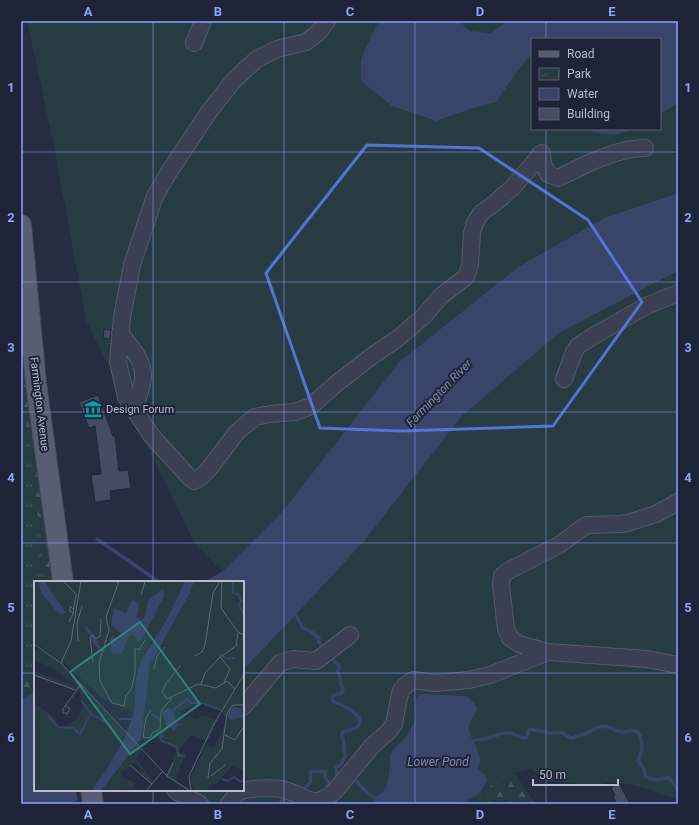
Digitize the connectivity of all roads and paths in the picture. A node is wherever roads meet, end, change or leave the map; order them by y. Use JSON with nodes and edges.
{"nodes":[{"id":1,"x":203,"y":21,"type":"edge"},
{"id":2,"x":327,"y":21,"type":"edge"},
{"id":3,"x":194,"y":43,"type":"dead end"},
{"id":4,"x":645,"y":148,"type":"dead end"},
{"id":5,"x":21,"y":224,"type":"edge"},
{"id":6,"x":678,"y":293,"type":"edge"},
{"id":7,"x":120,"y":333,"type":"junction"},
{"id":8,"x":564,"y":379,"type":"dead end"},
{"id":9,"x":134,"y":410,"type":"junction"},
{"id":10,"x":678,"y":502,"type":"edge"},
{"id":11,"x":63,"y":581,"type":"edge"},
{"id":12,"x":350,"y":635,"type":"dead end"},
{"id":13,"x":548,"y":652,"type":"junction"},
{"id":14,"x":678,"y":665,"type":"edge"},
{"id":15,"x":244,"y":706,"type":"edge"},
{"id":16,"x":91,"y":791,"type":"edge"},
{"id":17,"x":176,"y":791,"type":"edge"},
{"id":18,"x":244,"y":791,"type":"edge"},
{"id":19,"x":244,"y":791,"type":"edge"},
{"id":20,"x":92,"y":804,"type":"edge"},
{"id":21,"x":200,"y":804,"type":"edge"},
{"id":22,"x":229,"y":804,"type":"edge"}],
"edges":[{"from":1,"to":3,"type":"lane"},
{"from":2,"to":7,"type":"lane"},
{"from":4,"to":9,"type":"lane"},
{"from":5,"to":11,"type":"main road","name":"Farmington Avenue"},
{"from":6,"to":8,"type":"lane"},
{"from":7,"to":9,"type":"lane"},
{"from":7,"to":9,"type":"lane"},
{"from":10,"to":13,"type":"lane"},
{"from":12,"to":15,"type":"lane"},
{"from":13,"to":14,"type":"lane"},
{"from":13,"to":18,"type":"lane"},
{"from":16,"to":20,"type":"main road"},
{"from":17,"to":21,"type":"lane"},
{"from":19,"to":22,"type":"lane"}]}
